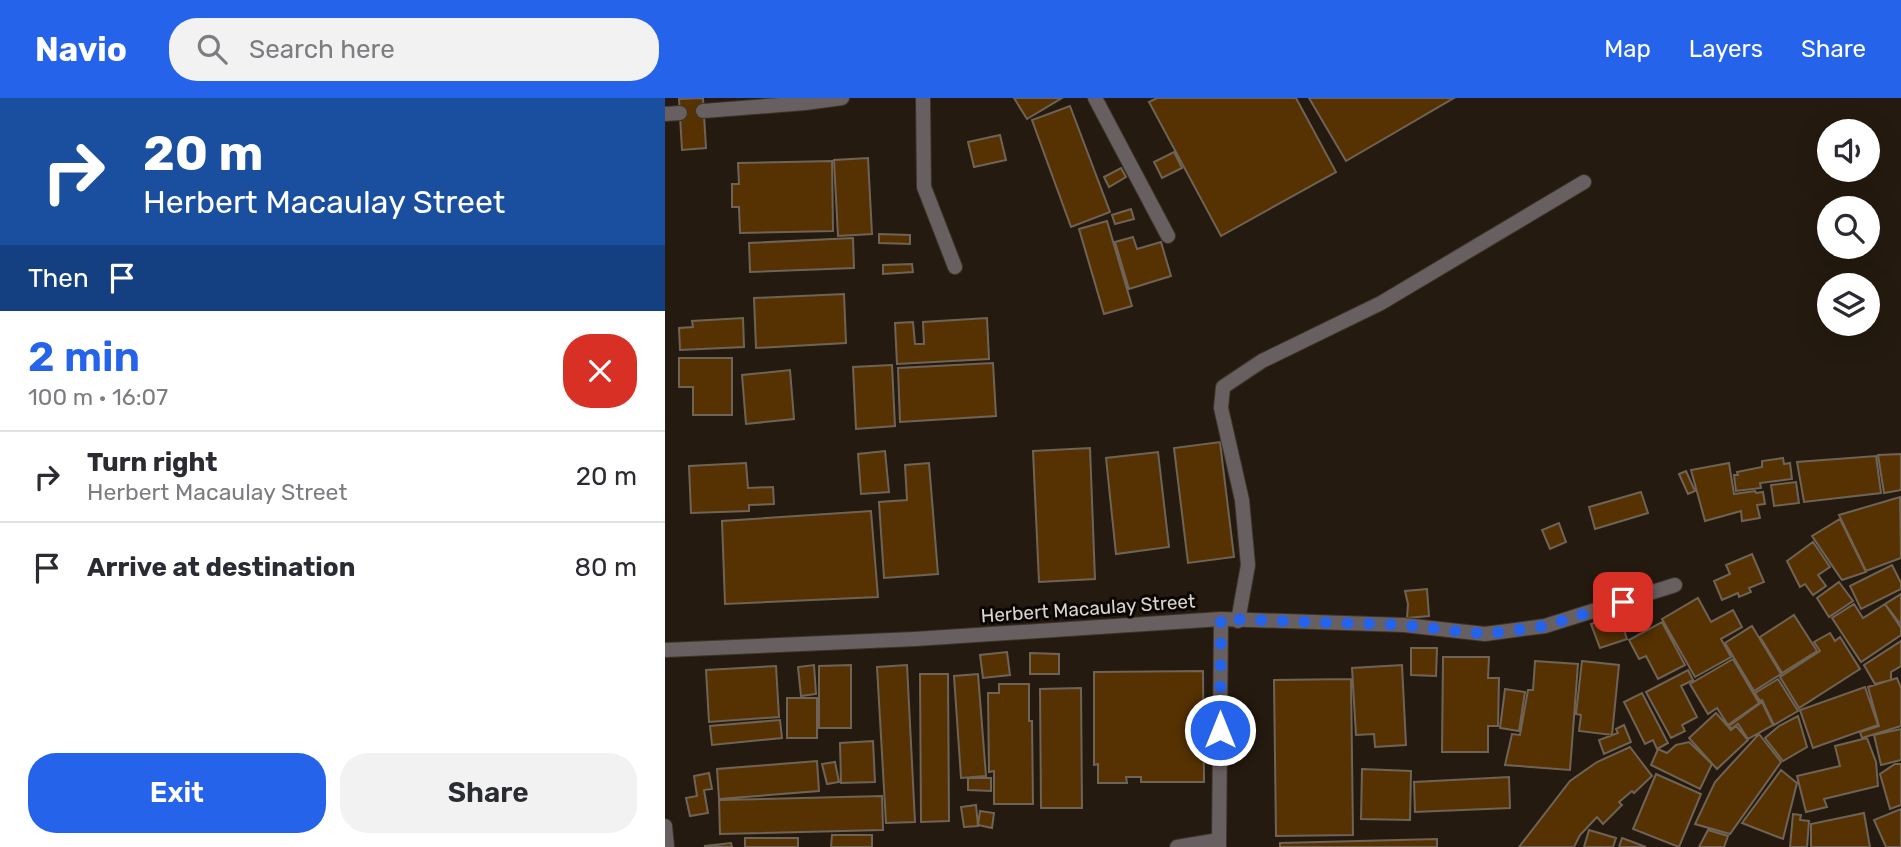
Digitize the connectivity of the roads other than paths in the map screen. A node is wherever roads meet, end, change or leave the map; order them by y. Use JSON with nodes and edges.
{"nodes":[{"id":1,"x":842,"y":98,"type":"edge"},
{"id":2,"x":923,"y":98,"type":"edge"},
{"id":3,"x":1095,"y":98,"type":"edge"},
{"id":4,"x":703,"y":111,"type":"dead end"},
{"id":5,"x":1584,"y":182,"type":"dead end"},
{"id":6,"x":1168,"y":236,"type":"dead end"},
{"id":7,"x":955,"y":267,"type":"dead end"},
{"id":8,"x":1675,"y":586,"type":"dead end"},
{"id":9,"x":1221,"y":619,"type":"junction"},
{"id":10,"x":1238,"y":621,"type":"junction"},
{"id":11,"x":665,"y":650,"type":"edge"},
{"id":12,"x":665,"y":826,"type":"edge"},
{"id":13,"x":1219,"y":843,"type":"edge"},
{"id":14,"x":667,"y":847,"type":"edge"},
{"id":15,"x":1177,"y":847,"type":"edge"}],
"edges":[{"from":1,"to":4,"type":"street"},
{"from":2,"to":7,"type":"street"},
{"from":3,"to":6,"type":"street"},
{"from":5,"to":10,"type":"street"},
{"from":8,"to":10,"type":"street","name":"Herbert Macaulay Street"},
{"from":9,"to":10,"type":"street","name":"Herbert Macaulay Street"},
{"from":9,"to":11,"type":"street","name":"Herbert Macaulay Street"},
{"from":9,"to":13,"type":"street"},
{"from":12,"to":14,"type":"street"},
{"from":13,"to":15,"type":"street"}]}
